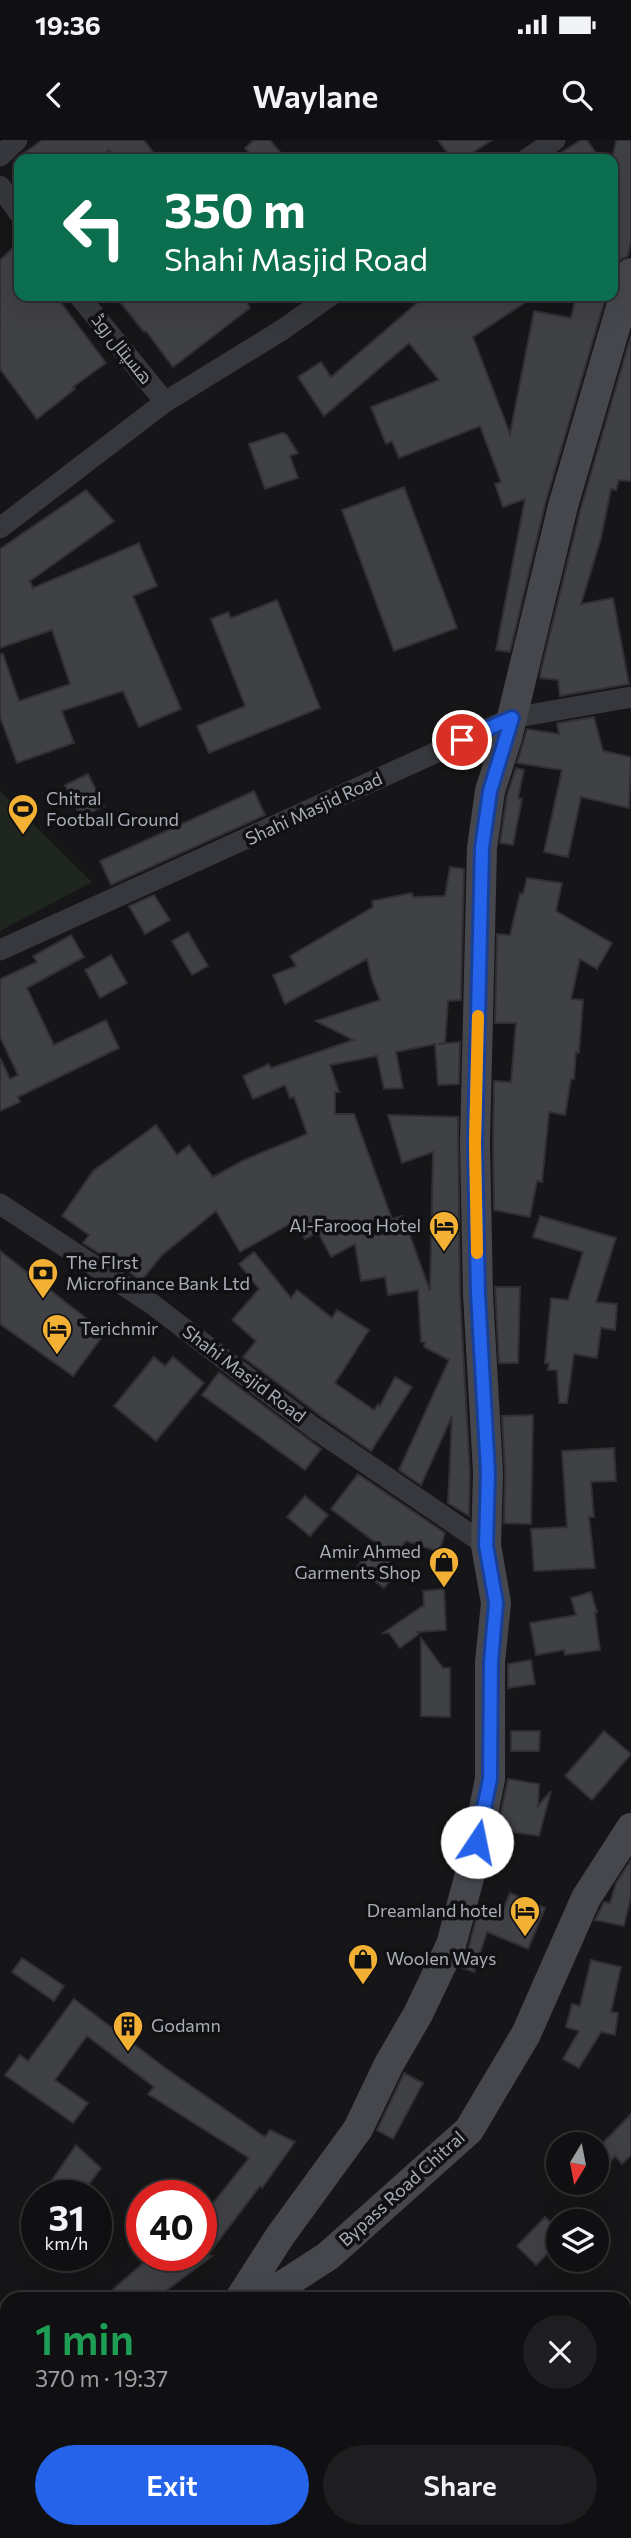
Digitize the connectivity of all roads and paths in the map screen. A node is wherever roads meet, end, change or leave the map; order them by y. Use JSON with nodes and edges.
{"nodes":[{"id":1,"x":17,"y":140,"type":"edge"},
{"id":2,"x":555,"y":140,"type":"edge"},
{"id":3,"x":534,"y":154,"type":"edge"},
{"id":4,"x":0,"y":156,"type":"edge"},
{"id":5,"x":0,"y":186,"type":"edge"},
{"id":6,"x":14,"y":206,"type":"edge"},
{"id":7,"x":631,"y":273,"type":"edge"},
{"id":8,"x":83,"y":301,"type":"edge"},
{"id":9,"x":323,"y":301,"type":"edge"},
{"id":10,"x":164,"y":402,"type":"junction"},
{"id":11,"x":0,"y":528,"type":"edge"},
{"id":12,"x":631,"y":697,"type":"edge"},
{"id":13,"x":512,"y":718,"type":"junction"},
{"id":14,"x":0,"y":950,"type":"edge"},
{"id":15,"x":0,"y":1204,"type":"edge"},
{"id":16,"x":486,"y":1545,"type":"junction"},
{"id":17,"x":631,"y":1828,"type":"edge"},
{"id":18,"x":244,"y":2292,"type":"edge"},
{"id":19,"x":272,"y":2292,"type":"edge"}],
"edges":[{"from":1,"to":4,"type":"street"},
{"from":2,"to":3,"type":"street"},
{"from":5,"to":6,"type":"street"},
{"from":7,"to":13,"type":"street"},
{"from":8,"to":10,"type":"street","name":"ھسپتال روڈ"},
{"from":9,"to":10,"type":"street"},
{"from":10,"to":11,"type":"street"},
{"from":12,"to":13,"type":"street","name":"Shahi Masjid Road"},
{"from":13,"to":14,"type":"street","name":"Shahi Masjid Road"},
{"from":13,"to":16,"type":"street"},
{"from":15,"to":16,"type":"street","name":"Shahi Masjid Road"},
{"from":16,"to":18,"type":"street"},
{"from":17,"to":19,"type":"street","name":"Bypass Road Chitral"}]}
